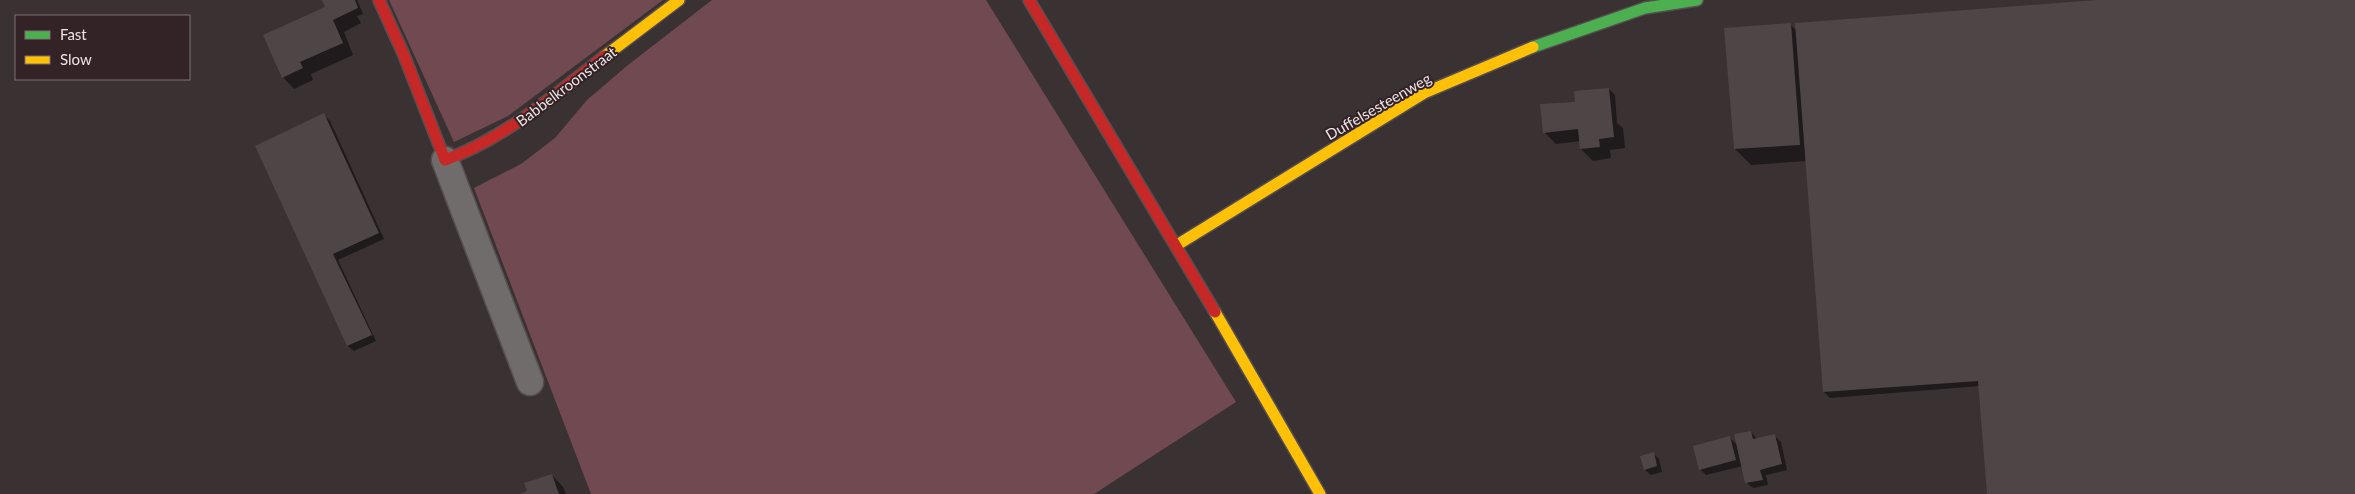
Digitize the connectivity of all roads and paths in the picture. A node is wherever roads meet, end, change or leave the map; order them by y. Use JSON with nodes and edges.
{"nodes":[{"id":1,"x":379,"y":0,"type":"edge"},
{"id":2,"x":679,"y":0,"type":"edge"},
{"id":3,"x":1029,"y":0,"type":"edge"},
{"id":4,"x":1697,"y":0,"type":"edge"},
{"id":5,"x":445,"y":160,"type":"junction"},
{"id":6,"x":1176,"y":245,"type":"junction"},
{"id":7,"x":530,"y":382,"type":"dead end"},
{"id":8,"x":1320,"y":494,"type":"edge"}],
"edges":[{"from":1,"to":5,"type":"street"},
{"from":2,"to":5,"type":"street","name":"Babbelkroonstraat"},
{"from":3,"to":6,"type":"street"},
{"from":4,"to":6,"type":"street","name":"Duffelsesteenweg"},
{"from":5,"to":7,"type":"street"},
{"from":6,"to":8,"type":"street"}]}
